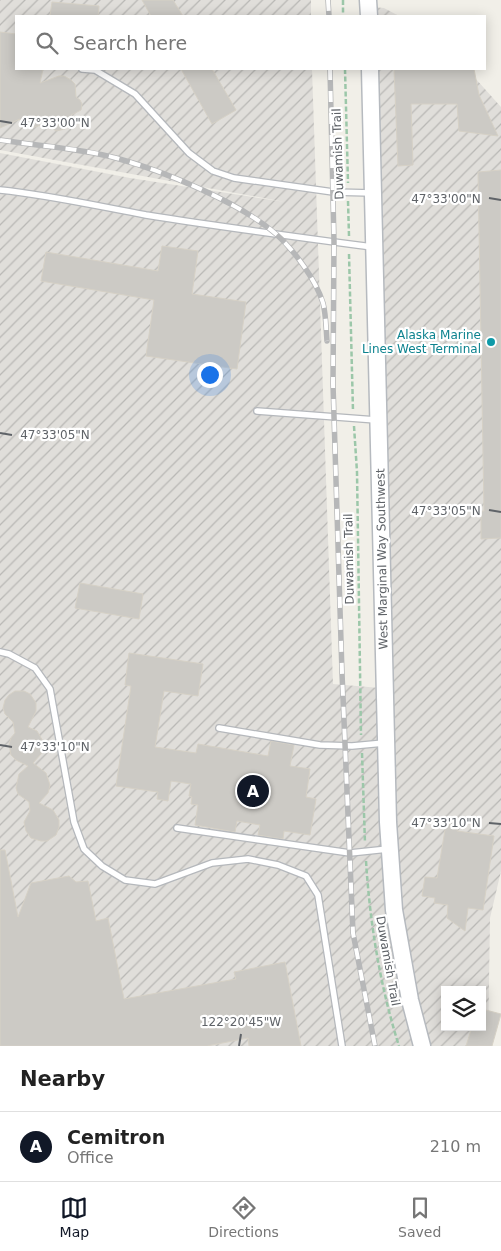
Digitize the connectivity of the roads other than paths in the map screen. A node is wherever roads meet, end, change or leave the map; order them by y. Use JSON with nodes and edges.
{"nodes":[{"id":1,"x":368,"y":0,"type":"edge"},
{"id":2,"x":369,"y":15,"type":"edge"},
{"id":3,"x":95,"y":70,"type":"edge"},
{"id":4,"x":370,"y":70,"type":"edge"},
{"id":5,"x":0,"y":190,"type":"edge"},
{"id":6,"x":373,"y":193,"type":"junction"},
{"id":7,"x":374,"y":248,"type":"junction"},
{"id":8,"x":257,"y":411,"type":"dead end"},
{"id":9,"x":378,"y":420,"type":"junction"},
{"id":10,"x":0,"y":652,"type":"edge"},
{"id":11,"x":219,"y":728,"type":"dead end"},
{"id":12,"x":386,"y":743,"type":"junction"},
{"id":13,"x":177,"y":828,"type":"dead end"},
{"id":14,"x":390,"y":848,"type":"junction"},
{"id":15,"x":342,"y":1046,"type":"edge"},
{"id":16,"x":422,"y":1046,"type":"edge"}],
"edges":[{"from":1,"to":2,"type":"main road"},
{"from":3,"to":6,"type":"lane"},
{"from":4,"to":6,"type":"main road","name":"West Marginal Way Southwest"},
{"from":5,"to":7,"type":"lane"},
{"from":6,"to":7,"type":"main road","name":"West Marginal Way Southwest"},
{"from":7,"to":9,"type":"main road","name":"West Marginal Way Southwest"},
{"from":8,"to":9,"type":"lane"},
{"from":9,"to":12,"type":"main road","name":"West Marginal Way Southwest"},
{"from":10,"to":15,"type":"lane"},
{"from":11,"to":12,"type":"lane"},
{"from":12,"to":14,"type":"main road","name":"West Marginal Way Southwest"},
{"from":13,"to":14,"type":"lane"},
{"from":14,"to":16,"type":"main road","name":"West Marginal Way Southwest"}]}
